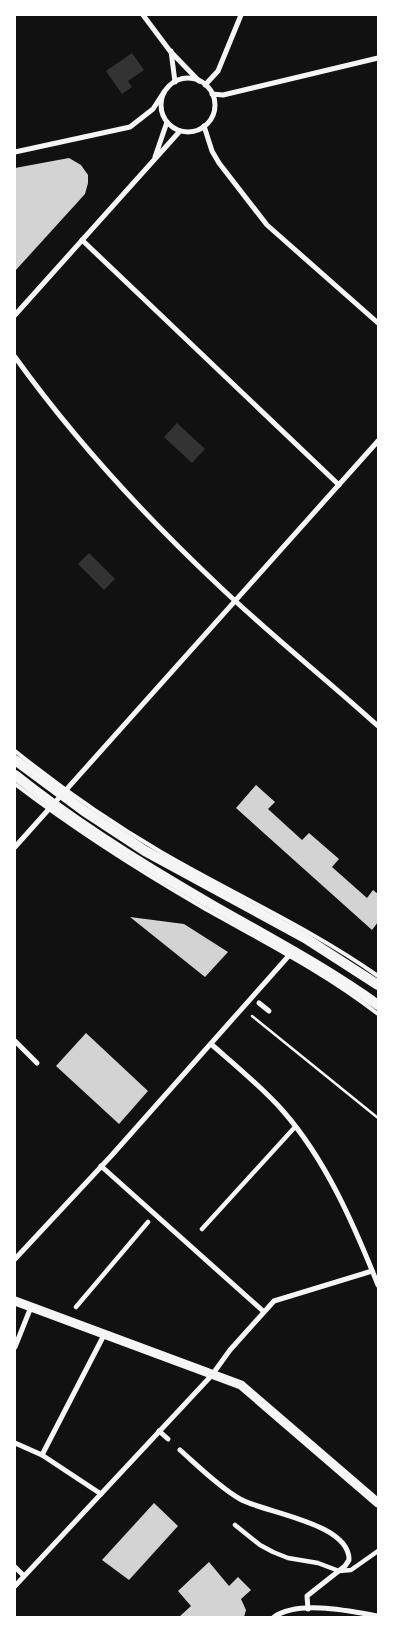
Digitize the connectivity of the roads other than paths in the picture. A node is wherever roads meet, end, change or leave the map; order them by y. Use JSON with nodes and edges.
{"nodes":[{"id":1,"x":143,"y":15,"type":"edge"},
{"id":2,"x":241,"y":15,"type":"edge"},
{"id":3,"x":170,"y":51,"type":"junction"},
{"id":4,"x":378,"y":58,"type":"edge"},
{"id":5,"x":175,"y":82,"type":"junction"},
{"id":6,"x":200,"y":82,"type":"junction"},
{"id":7,"x":205,"y":85,"type":"junction"},
{"id":8,"x":164,"y":92,"type":"junction"},
{"id":9,"x":212,"y":94,"type":"junction"},
{"id":10,"x":167,"y":122,"type":"junction"},
{"id":11,"x":204,"y":126,"type":"junction"},
{"id":12,"x":180,"y":131,"type":"junction"},
{"id":13,"x":15,"y":152,"type":"edge"},
{"id":14,"x":154,"y":160,"type":"junction"},
{"id":15,"x":82,"y":240,"type":"junction"},
{"id":16,"x":15,"y":315,"type":"edge"},
{"id":17,"x":378,"y":323,"type":"edge"},
{"id":18,"x":15,"y":357,"type":"edge"},
{"id":19,"x":378,"y":441,"type":"edge"},
{"id":20,"x":339,"y":485,"type":"junction"},
{"id":21,"x":236,"y":601,"type":"junction"},
{"id":22,"x":378,"y":726,"type":"edge"},
{"id":23,"x":15,"y":751,"type":"edge"},
{"id":24,"x":15,"y":760,"type":"edge"},
{"id":25,"x":15,"y":775,"type":"edge"},
{"id":26,"x":15,"y":784,"type":"edge"},
{"id":27,"x":64,"y":793,"type":"junction"},
{"id":28,"x":52,"y":807,"type":"junction"},
{"id":29,"x":15,"y":846,"type":"edge"},
{"id":30,"x":291,"y":953,"type":"junction"},
{"id":31,"x":378,"y":976,"type":"edge"},
{"id":32,"x":378,"y":985,"type":"edge"},
{"id":33,"x":259,"y":1003,"type":"dead end"},
{"id":34,"x":378,"y":1005,"type":"edge"},
{"id":35,"x":269,"y":1011,"type":"dead end"},
{"id":36,"x":378,"y":1014,"type":"edge"},
{"id":37,"x":15,"y":1041,"type":"edge"},
{"id":38,"x":210,"y":1044,"type":"junction"},
{"id":39,"x":37,"y":1063,"type":"dead end"},
{"id":40,"x":295,"y":1127,"type":"junction"},
{"id":41,"x":101,"y":1166,"type":"junction"},
{"id":42,"x":148,"y":1222,"type":"dead end"},
{"id":43,"x":202,"y":1229,"type":"dead end"},
{"id":44,"x":15,"y":1259,"type":"edge"},
{"id":45,"x":372,"y":1270,"type":"junction"},
{"id":46,"x":378,"y":1285,"type":"edge"},
{"id":47,"x":15,"y":1301,"type":"edge"},
{"id":48,"x":31,"y":1307,"type":"junction"},
{"id":49,"x":76,"y":1307,"type":"dead end"},
{"id":50,"x":263,"y":1311,"type":"junction"},
{"id":51,"x":104,"y":1335,"type":"junction"},
{"id":52,"x":15,"y":1347,"type":"edge"},
{"id":53,"x":212,"y":1375,"type":"junction"},
{"id":54,"x":159,"y":1431,"type":"junction"},
{"id":55,"x":168,"y":1439,"type":"dead end"},
{"id":56,"x":15,"y":1443,"type":"edge"},
{"id":57,"x":180,"y":1450,"type":"dead end"},
{"id":58,"x":42,"y":1456,"type":"junction"},
{"id":59,"x":100,"y":1494,"type":"junction"},
{"id":60,"x":378,"y":1503,"type":"edge"},
{"id":61,"x":235,"y":1525,"type":"dead end"},
{"id":62,"x":378,"y":1551,"type":"edge"},
{"id":63,"x":15,"y":1567,"type":"edge"},
{"id":64,"x":339,"y":1571,"type":"junction"},
{"id":65,"x":24,"y":1576,"type":"junction"},
{"id":66,"x":15,"y":1586,"type":"edge"},
{"id":67,"x":308,"y":1609,"type":"junction"},
{"id":68,"x":287,"y":1610,"type":"junction"},
{"id":69,"x":378,"y":1616,"type":"edge"},
{"id":70,"x":274,"y":1617,"type":"edge"},
{"id":71,"x":288,"y":1617,"type":"edge"}],
"edges":[{"from":1,"to":3,"type":"street"},
{"from":2,"to":7,"type":"street"},
{"from":3,"to":5,"type":"street"},
{"from":3,"to":6,"type":"street"},
{"from":4,"to":9,"type":"street"},
{"from":5,"to":6,"type":"street"},
{"from":5,"to":8,"type":"street"},
{"from":6,"to":7,"type":"street"},
{"from":7,"to":9,"type":"street"},
{"from":8,"to":10,"type":"street"},
{"from":8,"to":13,"type":"street"},
{"from":9,"to":11,"type":"street"},
{"from":10,"to":12,"type":"street"},
{"from":10,"to":14,"type":"street"},
{"from":11,"to":12,"type":"street"},
{"from":11,"to":17,"type":"street"},
{"from":12,"to":14,"type":"street"},
{"from":14,"to":15,"type":"street"},
{"from":15,"to":16,"type":"street"},
{"from":15,"to":20,"type":"street"},
{"from":18,"to":21,"type":"street"},
{"from":19,"to":20,"type":"street"},
{"from":20,"to":21,"type":"street"},
{"from":21,"to":22,"type":"street"},
{"from":21,"to":27,"type":"street"},
{"from":23,"to":27,"type":"lane"},
{"from":24,"to":27,"type":"main road"},
{"from":25,"to":28,"type":"main road"},
{"from":26,"to":28,"type":"lane"},
{"from":27,"to":28,"type":"street"},
{"from":27,"to":31,"type":"lane"},
{"from":27,"to":32,"type":"main road"},
{"from":28,"to":29,"type":"street"},
{"from":28,"to":30,"type":"main road"},
{"from":30,"to":34,"type":"main road"},
{"from":30,"to":36,"type":"lane"},
{"from":30,"to":38,"type":"street"},
{"from":33,"to":35,"type":"street"},
{"from":37,"to":39,"type":"street"},
{"from":38,"to":40,"type":"street"},
{"from":38,"to":41,"type":"street"},
{"from":40,"to":43,"type":"street"},
{"from":40,"to":45,"type":"street"},
{"from":41,"to":44,"type":"street"},
{"from":41,"to":50,"type":"street"},
{"from":42,"to":49,"type":"street"},
{"from":45,"to":46,"type":"street"},
{"from":45,"to":50,"type":"street"},
{"from":47,"to":48,"type":"street"},
{"from":48,"to":51,"type":"street"},
{"from":48,"to":52,"type":"street"},
{"from":50,"to":53,"type":"street"},
{"from":51,"to":53,"type":"street"},
{"from":51,"to":58,"type":"street"},
{"from":53,"to":54,"type":"street"},
{"from":53,"to":60,"type":"street"},
{"from":54,"to":55,"type":"street"},
{"from":54,"to":59,"type":"street"},
{"from":56,"to":58,"type":"street"},
{"from":57,"to":64,"type":"street"},
{"from":58,"to":59,"type":"street"},
{"from":59,"to":65,"type":"street"},
{"from":61,"to":64,"type":"street"},
{"from":62,"to":64,"type":"street"},
{"from":63,"to":65,"type":"street"},
{"from":64,"to":67,"type":"street"},
{"from":65,"to":66,"type":"street"},
{"from":67,"to":68,"type":"street"},
{"from":67,"to":69,"type":"street"},
{"from":68,"to":70,"type":"street"},
{"from":68,"to":71,"type":"street"}]}
